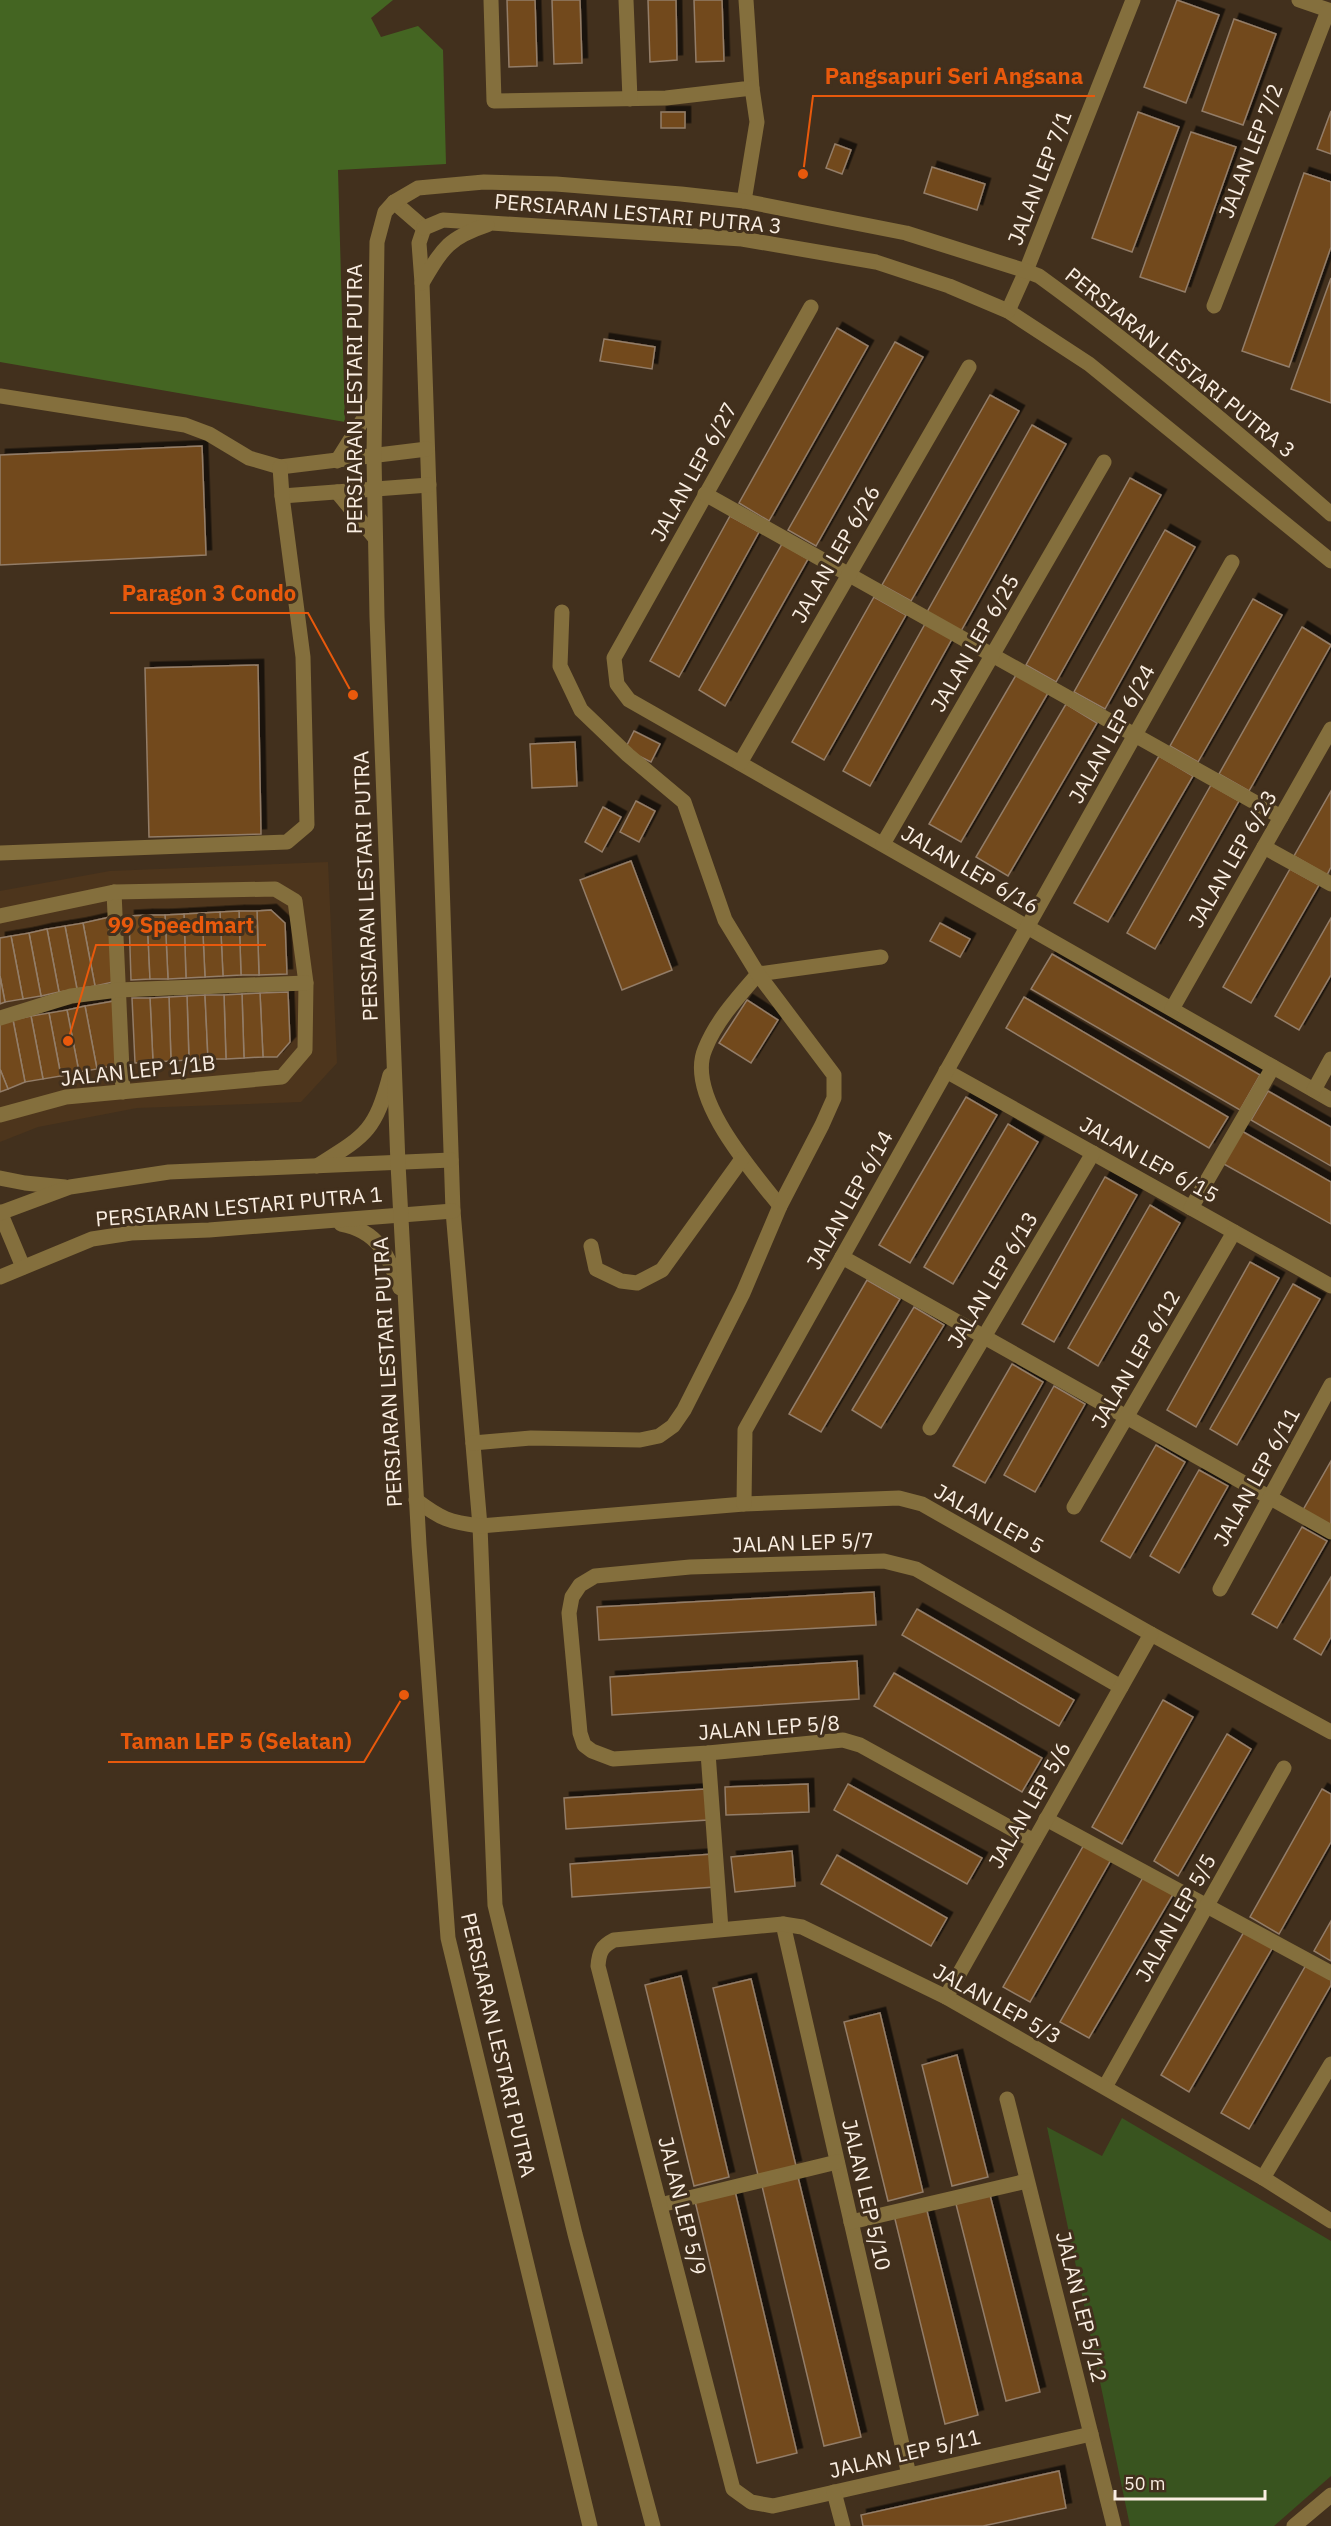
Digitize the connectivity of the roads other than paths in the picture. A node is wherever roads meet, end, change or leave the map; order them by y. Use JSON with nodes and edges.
{"nodes":[{"id":1,"x":491,"y":0,"type":"edge"},
{"id":2,"x":626,"y":0,"type":"edge"},
{"id":3,"x":746,"y":0,"type":"edge"},
{"id":4,"x":1132,"y":0,"type":"edge"},
{"id":5,"x":1299,"y":0,"type":"edge"},
{"id":6,"x":1330,"y":11,"type":"edge"},
{"id":7,"x":752,"y":88,"type":"junction"},
{"id":8,"x":630,"y":99,"type":"junction"},
{"id":9,"x":744,"y":201,"type":"junction"},
{"id":10,"x":394,"y":202,"type":"junction"},
{"id":11,"x":495,"y":222,"type":"junction"},
{"id":12,"x":424,"y":228,"type":"junction"},
{"id":13,"x":1026,"y":271,"type":"junction"},
{"id":14,"x":422,"y":283,"type":"junction"},
{"id":15,"x":1214,"y":306,"type":"dead end"},
{"id":16,"x":810,"y":307,"type":"dead end"},
{"id":17,"x":1008,"y":311,"type":"junction"},
{"id":18,"x":969,"y":368,"type":"dead end"},
{"id":19,"x":0,"y":396,"type":"edge"},
{"id":20,"x":374,"y":402,"type":"junction"},
{"id":21,"x":428,"y":450,"type":"junction"},
{"id":22,"x":374,"y":456,"type":"junction"},
{"id":23,"x":337,"y":461,"type":"junction"},
{"id":24,"x":1104,"y":462,"type":"dead end"},
{"id":25,"x":280,"y":467,"type":"junction"},
{"id":26,"x":429,"y":485,"type":"junction"},
{"id":27,"x":375,"y":490,"type":"junction"},
{"id":28,"x":337,"y":492,"type":"junction"},
{"id":29,"x":705,"y":494,"type":"junction"},
{"id":30,"x":282,"y":496,"type":"junction"},
{"id":31,"x":1331,"y":514,"type":"edge"},
{"id":32,"x":375,"y":538,"type":"junction"},
{"id":33,"x":1331,"y":561,"type":"edge"},
{"id":34,"x":1232,"y":562,"type":"dead end"},
{"id":35,"x":848,"y":574,"type":"junction"},
{"id":36,"x":562,"y":612,"type":"dead end"},
{"id":37,"x":993,"y":655,"type":"junction"},
{"id":38,"x":614,"y":658,"type":"joint"},
{"id":39,"x":1331,"y":729,"type":"edge"},
{"id":40,"x":1135,"y":735,"type":"junction"},
{"id":41,"x":740,"y":762,"type":"junction"},
{"id":42,"x":1281,"y":817,"type":"junction"},
{"id":43,"x":883,"y":844,"type":"junction"},
{"id":44,"x":1264,"y":847,"type":"junction"},
{"id":45,"x":0,"y":853,"type":"edge"},
{"id":46,"x":1331,"y":884,"type":"edge"},
{"id":47,"x":114,"y":892,"type":"junction"},
{"id":48,"x":0,"y":916,"type":"edge"},
{"id":49,"x":1027,"y":927,"type":"junction"},
{"id":50,"x":881,"y":957,"type":"dead end"},
{"id":51,"x":758,"y":974,"type":"junction"},
{"id":52,"x":306,"y":983,"type":"junction"},
{"id":53,"x":118,"y":990,"type":"junction"},
{"id":54,"x":1172,"y":1009,"type":"junction"},
{"id":55,"x":0,"y":1018,"type":"edge"},
{"id":56,"x":394,"y":1057,"type":"junction"},
{"id":57,"x":1331,"y":1059,"type":"edge"},
{"id":58,"x":1273,"y":1067,"type":"junction"},
{"id":59,"x":946,"y":1071,"type":"junction"},
{"id":60,"x":1314,"y":1090,"type":"junction"},
{"id":61,"x":123,"y":1092,"type":"junction"},
{"id":62,"x":1331,"y":1100,"type":"edge"},
{"id":63,"x":0,"y":1115,"type":"edge"},
{"id":64,"x":1093,"y":1153,"type":"junction"},
{"id":65,"x":742,"y":1159,"type":"junction"},
{"id":66,"x":451,"y":1160,"type":"junction"},
{"id":67,"x":398,"y":1164,"type":"junction"},
{"id":68,"x":317,"y":1167,"type":"junction"},
{"id":69,"x":0,"y":1178,"type":"edge"},
{"id":70,"x":70,"y":1187,"type":"junction"},
{"id":71,"x":780,"y":1206,"type":"junction"},
{"id":72,"x":1191,"y":1208,"type":"junction"},
{"id":73,"x":453,"y":1211,"type":"junction"},
{"id":74,"x":0,"y":1213,"type":"edge"},
{"id":75,"x":401,"y":1215,"type":"junction"},
{"id":76,"x":322,"y":1221,"type":"junction"},
{"id":77,"x":1234,"y":1232,"type":"junction"},
{"id":78,"x":591,"y":1246,"type":"dead end"},
{"id":79,"x":842,"y":1257,"type":"junction"},
{"id":80,"x":23,"y":1267,"type":"junction"},
{"id":81,"x":0,"y":1277,"type":"edge"},
{"id":82,"x":1331,"y":1286,"type":"edge"},
{"id":83,"x":405,"y":1302,"type":"junction"},
{"id":84,"x":984,"y":1337,"type":"junction"},
{"id":85,"x":1331,"y":1385,"type":"edge"},
{"id":86,"x":1126,"y":1417,"type":"junction"},
{"id":87,"x":930,"y":1428,"type":"dead end"},
{"id":88,"x":473,"y":1443,"type":"junction"},
{"id":89,"x":1270,"y":1497,"type":"junction"},
{"id":90,"x":416,"y":1500,"type":"junction"},
{"id":91,"x":744,"y":1504,"type":"junction"},
{"id":92,"x":1074,"y":1507,"type":"dead end"},
{"id":93,"x":480,"y":1526,"type":"junction"},
{"id":94,"x":1331,"y":1532,"type":"edge"},
{"id":95,"x":1220,"y":1589,"type":"dead end"},
{"id":96,"x":1151,"y":1634,"type":"junction"},
{"id":97,"x":1121,"y":1687,"type":"junction"},
{"id":98,"x":1331,"y":1732,"type":"edge"},
{"id":99,"x":592,"y":1751,"type":"joint"},
{"id":100,"x":708,"y":1753,"type":"junction"},
{"id":101,"x":1284,"y":1768,"type":"dead end"},
{"id":102,"x":1046,"y":1819,"type":"junction"},
{"id":103,"x":1034,"y":1841,"type":"junction"},
{"id":104,"x":1207,"y":1906,"type":"junction"},
{"id":105,"x":783,"y":1924,"type":"junction"},
{"id":106,"x":721,"y":1929,"type":"junction"},
{"id":107,"x":614,"y":1940,"type":"joint"},
{"id":108,"x":1331,"y":1973,"type":"edge"},
{"id":109,"x":946,"y":1997,"type":"junction"},
{"id":110,"x":1331,"y":2064,"type":"edge"},
{"id":111,"x":1105,"y":2087,"type":"junction"},
{"id":112,"x":1007,"y":2099,"type":"dead end"},
{"id":113,"x":837,"y":2162,"type":"junction"},
{"id":114,"x":1263,"y":2178,"type":"junction"},
{"id":115,"x":1027,"y":2181,"type":"junction"},
{"id":116,"x":660,"y":2205,"type":"junction"},
{"id":117,"x":1331,"y":2221,"type":"edge"},
{"id":118,"x":851,"y":2222,"type":"junction"},
{"id":119,"x":1090,"y":2433,"type":"junction"},
{"id":120,"x":909,"y":2475,"type":"junction"},
{"id":121,"x":733,"y":2489,"type":"joint"},
{"id":122,"x":834,"y":2492,"type":"junction"},
{"id":123,"x":1331,"y":2495,"type":"edge"},
{"id":124,"x":590,"y":2526,"type":"edge"},
{"id":125,"x":653,"y":2526,"type":"edge"},
{"id":126,"x":843,"y":2526,"type":"edge"},
{"id":127,"x":1114,"y":2526,"type":"edge"},
{"id":128,"x":1294,"y":2526,"type":"edge"}],
"edges":[{"from":1,"to":8,"type":"street"},
{"from":2,"to":8,"type":"street"},
{"from":3,"to":7,"type":"street"},
{"from":4,"to":13,"type":"street","name":"JALAN LEP 7/1"},
{"from":5,"to":6,"type":"street"},
{"from":6,"to":15,"type":"street","name":"JALAN LEP 7/2"},
{"from":7,"to":8,"type":"street"},
{"from":7,"to":9,"type":"street"},
{"from":9,"to":10,"type":"street","name":"PERSIARAN LESTARI PUTRA 3"},
{"from":9,"to":13,"type":"street","name":"PERSIARAN LESTARI PUTRA 3"},
{"from":10,"to":12,"type":"street"},
{"from":10,"to":20,"type":"street","name":"PERSIARAN LESTARI PUTRA"},
{"from":11,"to":12,"type":"street","name":"PERSIARAN LESTARI PUTRA 3"},
{"from":11,"to":14,"type":"street"},
{"from":11,"to":17,"type":"street","name":"PERSIARAN LESTARI PUTRA 3"},
{"from":12,"to":14,"type":"street","name":"PERSIARAN LESTARI PUTRA"},
{"from":13,"to":17,"type":"street","name":"JALAN LEP 7/1"},
{"from":13,"to":31,"type":"street","name":"PERSIARAN LESTARI PUTRA 3"},
{"from":14,"to":21,"type":"street","name":"PERSIARAN LESTARI PUTRA"},
{"from":16,"to":29,"type":"street","name":"JALAN LEP 6/27"},
{"from":17,"to":33,"type":"street","name":"PERSIARAN LESTARI PUTRA 3"},
{"from":18,"to":35,"type":"street","name":"JALAN LEP 6/26"},
{"from":19,"to":25,"type":"street"},
{"from":20,"to":22,"type":"street","name":"PERSIARAN LESTARI PUTRA"},
{"from":20,"to":23,"type":"street"},
{"from":21,"to":22,"type":"street"},
{"from":21,"to":26,"type":"street","name":"PERSIARAN LESTARI PUTRA"},
{"from":22,"to":23,"type":"street"},
{"from":22,"to":27,"type":"street","name":"PERSIARAN LESTARI PUTRA"},
{"from":23,"to":25,"type":"street"},
{"from":24,"to":37,"type":"street","name":"JALAN LEP 6/25"},
{"from":25,"to":30,"type":"street"},
{"from":26,"to":27,"type":"street"},
{"from":26,"to":66,"type":"street","name":"PERSIARAN LESTARI PUTRA"},
{"from":27,"to":28,"type":"street"},
{"from":27,"to":32,"type":"street","name":"PERSIARAN LESTARI PUTRA"},
{"from":28,"to":30,"type":"street"},
{"from":28,"to":32,"type":"street"},
{"from":29,"to":35,"type":"street"},
{"from":29,"to":38,"type":"street","name":"JALAN LEP 6/27"},
{"from":30,"to":45,"type":"street"},
{"from":32,"to":56,"type":"street","name":"PERSIARAN LESTARI PUTRA"},
{"from":34,"to":40,"type":"street","name":"JALAN LEP 6/24"},
{"from":35,"to":37,"type":"street"},
{"from":35,"to":41,"type":"street","name":"JALAN LEP 6/26"},
{"from":36,"to":51,"type":"street"},
{"from":37,"to":40,"type":"street"},
{"from":37,"to":43,"type":"street","name":"JALAN LEP 6/25"},
{"from":38,"to":41,"type":"street","name":"JALAN LEP 6/16"},
{"from":39,"to":42,"type":"street","name":"JALAN LEP 6/23"},
{"from":40,"to":42,"type":"street"},
{"from":40,"to":49,"type":"street","name":"JALAN LEP 6/24"},
{"from":41,"to":43,"type":"street","name":"JALAN LEP 6/16"},
{"from":42,"to":44,"type":"street","name":"JALAN LEP 6/23"},
{"from":43,"to":49,"type":"street","name":"JALAN LEP 6/16"},
{"from":44,"to":46,"type":"street"},
{"from":44,"to":54,"type":"street","name":"JALAN LEP 6/23"},
{"from":47,"to":48,"type":"street"},
{"from":47,"to":52,"type":"street"},
{"from":47,"to":53,"type":"street"},
{"from":49,"to":54,"type":"street","name":"JALAN LEP 6/16"},
{"from":49,"to":59,"type":"street","name":"JALAN LEP 6/14"},
{"from":50,"to":51,"type":"street"},
{"from":51,"to":65,"type":"street"},
{"from":51,"to":71,"type":"street"},
{"from":52,"to":53,"type":"street"},
{"from":52,"to":61,"type":"street","name":"JALAN LEP 1/1B"},
{"from":53,"to":55,"type":"street"},
{"from":53,"to":61,"type":"street"},
{"from":54,"to":58,"type":"street","name":"JALAN LEP 6/16"},
{"from":56,"to":67,"type":"street","name":"PERSIARAN LESTARI PUTRA"},
{"from":56,"to":68,"type":"street"},
{"from":57,"to":60,"type":"street"},
{"from":58,"to":60,"type":"street","name":"JALAN LEP 6/16"},
{"from":58,"to":72,"type":"street"},
{"from":59,"to":64,"type":"street","name":"JALAN LEP 6/15"},
{"from":59,"to":79,"type":"street","name":"JALAN LEP 6/14"},
{"from":60,"to":62,"type":"street","name":"JALAN LEP 6/16"},
{"from":61,"to":63,"type":"street","name":"JALAN LEP 1/1B"},
{"from":64,"to":72,"type":"street","name":"JALAN LEP 6/15"},
{"from":64,"to":84,"type":"street","name":"JALAN LEP 6/13"},
{"from":65,"to":71,"type":"street"},
{"from":65,"to":78,"type":"street"},
{"from":66,"to":67,"type":"street","name":"PERSIARAN LESTARI PUTRA 1"},
{"from":66,"to":73,"type":"street","name":"PERSIARAN LESTARI PUTRA"},
{"from":67,"to":68,"type":"street","name":"PERSIARAN LESTARI PUTRA 1"},
{"from":67,"to":75,"type":"street","name":"PERSIARAN LESTARI PUTRA"},
{"from":68,"to":70,"type":"street","name":"PERSIARAN LESTARI PUTRA 1"},
{"from":69,"to":70,"type":"street"},
{"from":70,"to":74,"type":"street","name":"PERSIARAN LESTARI PUTRA 1"},
{"from":71,"to":88,"type":"street"},
{"from":72,"to":77,"type":"street","name":"JALAN LEP 6/15"},
{"from":73,"to":75,"type":"street","name":"PERSIARAN LESTARI PUTRA 1"},
{"from":73,"to":88,"type":"street","name":"PERSIARAN LESTARI PUTRA"},
{"from":74,"to":80,"type":"street"},
{"from":75,"to":76,"type":"street","name":"PERSIARAN LESTARI PUTRA 1"},
{"from":75,"to":83,"type":"street","name":"PERSIARAN LESTARI PUTRA"},
{"from":76,"to":80,"type":"street","name":"PERSIARAN LESTARI PUTRA 1"},
{"from":76,"to":83,"type":"street"},
{"from":77,"to":82,"type":"street","name":"JALAN LEP 6/15"},
{"from":77,"to":86,"type":"street","name":"JALAN LEP 6/12"},
{"from":79,"to":84,"type":"street"},
{"from":79,"to":91,"type":"street","name":"JALAN LEP 6/14"},
{"from":80,"to":81,"type":"street","name":"PERSIARAN LESTARI PUTRA 1"},
{"from":83,"to":90,"type":"street","name":"PERSIARAN LESTARI PUTRA"},
{"from":84,"to":86,"type":"street"},
{"from":84,"to":87,"type":"street","name":"JALAN LEP 6/13"},
{"from":85,"to":89,"type":"street","name":"JALAN LEP 6/11"},
{"from":86,"to":89,"type":"street"},
{"from":86,"to":92,"type":"street","name":"JALAN LEP 6/12"},
{"from":88,"to":93,"type":"street","name":"PERSIARAN LESTARI PUTRA"},
{"from":89,"to":94,"type":"street"},
{"from":89,"to":95,"type":"street","name":"JALAN LEP 6/11"},
{"from":90,"to":93,"type":"street","name":"JALAN LEP 5"},
{"from":90,"to":124,"type":"street","name":"PERSIARAN LESTARI PUTRA"},
{"from":91,"to":93,"type":"street","name":"JALAN LEP 5"},
{"from":91,"to":96,"type":"street","name":"JALAN LEP 5"},
{"from":93,"to":125,"type":"street","name":"PERSIARAN LESTARI PUTRA"},
{"from":96,"to":97,"type":"street","name":"JALAN LEP 5/6"},
{"from":96,"to":98,"type":"street","name":"JALAN LEP 5"},
{"from":97,"to":99,"type":"street","name":"JALAN LEP 5/7"},
{"from":97,"to":102,"type":"street","name":"JALAN LEP 5/6"},
{"from":99,"to":100,"type":"street","name":"JALAN LEP 5/8"},
{"from":100,"to":103,"type":"street","name":"JALAN LEP 5/8"},
{"from":100,"to":106,"type":"street"},
{"from":101,"to":104,"type":"street","name":"JALAN LEP 5/5"},
{"from":102,"to":103,"type":"street","name":"JALAN LEP 5/6"},
{"from":102,"to":104,"type":"street"},
{"from":103,"to":109,"type":"street","name":"JALAN LEP 5/6"},
{"from":104,"to":108,"type":"street"},
{"from":104,"to":111,"type":"street","name":"JALAN LEP 5/5"},
{"from":105,"to":106,"type":"street","name":"JALAN LEP 5/3"},
{"from":105,"to":109,"type":"street","name":"JALAN LEP 5/3"},
{"from":105,"to":113,"type":"street","name":"JALAN LEP 5/10"},
{"from":106,"to":107,"type":"street","name":"JALAN LEP 5/3"},
{"from":107,"to":116,"type":"street","name":"JALAN LEP 5/9"},
{"from":109,"to":111,"type":"street","name":"JALAN LEP 5/3"},
{"from":110,"to":114,"type":"street"},
{"from":111,"to":114,"type":"street","name":"JALAN LEP 5/3"},
{"from":112,"to":115,"type":"street","name":"JALAN LEP 5/12"},
{"from":113,"to":116,"type":"street"},
{"from":113,"to":118,"type":"street","name":"JALAN LEP 5/10"},
{"from":114,"to":117,"type":"street","name":"JALAN LEP 5/3"},
{"from":115,"to":118,"type":"street"},
{"from":115,"to":119,"type":"street","name":"JALAN LEP 5/12"},
{"from":116,"to":121,"type":"street","name":"JALAN LEP 5/9"},
{"from":118,"to":120,"type":"street","name":"JALAN LEP 5/10"},
{"from":119,"to":120,"type":"street","name":"JALAN LEP 5/11"},
{"from":119,"to":127,"type":"street","name":"JALAN LEP 5/12"},
{"from":120,"to":122,"type":"street","name":"JALAN LEP 5/11"},
{"from":121,"to":122,"type":"street","name":"JALAN LEP 5/11"},
{"from":122,"to":126,"type":"street"},
{"from":123,"to":128,"type":"street"}]}
